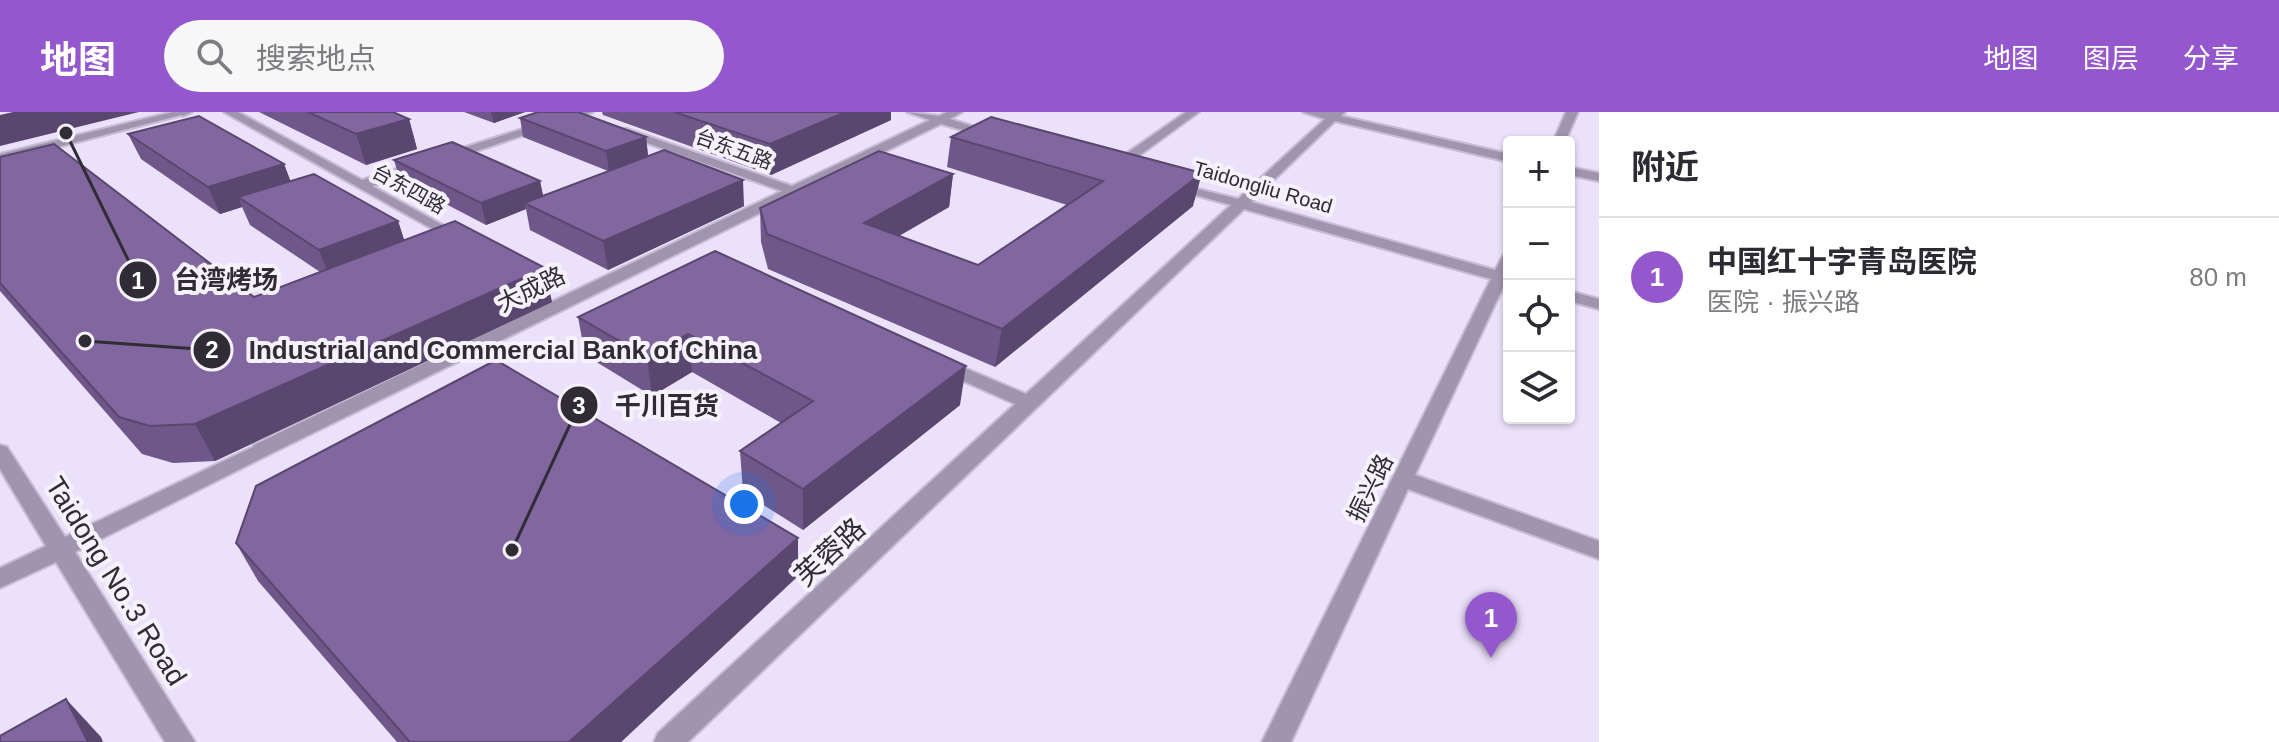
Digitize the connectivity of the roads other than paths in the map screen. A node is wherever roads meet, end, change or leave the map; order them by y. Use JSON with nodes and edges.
{"nodes":[{"id":1,"x":184,"y":112,"type":"edge"},
{"id":2,"x":230,"y":112,"type":"edge"},
{"id":3,"x":913,"y":112,"type":"edge"},
{"id":4,"x":956,"y":112,"type":"edge"},
{"id":5,"x":1193,"y":112,"type":"edge"},
{"id":6,"x":1309,"y":112,"type":"edge"},
{"id":7,"x":1572,"y":112,"type":"edge"},
{"id":8,"x":582,"y":115,"type":"edge"},
{"id":9,"x":1336,"y":115,"type":"edge"},
{"id":10,"x":940,"y":120,"type":"junction"},
{"id":11,"x":607,"y":125,"type":"edge"},
{"id":12,"x":1562,"y":136,"type":"edge"},
{"id":13,"x":1013,"y":140,"type":"edge"},
{"id":14,"x":1503,"y":157,"type":"edge"},
{"id":15,"x":0,"y":158,"type":"edge"},
{"id":16,"x":1099,"y":164,"type":"edge"},
{"id":17,"x":1575,"y":172,"type":"edge"},
{"id":18,"x":1599,"y":177,"type":"edge"},
{"id":19,"x":1157,"y":180,"type":"edge"},
{"id":20,"x":361,"y":185,"type":"junction"},
{"id":21,"x":793,"y":191,"type":"junction"},
{"id":22,"x":1243,"y":204,"type":"junction"},
{"id":23,"x":471,"y":247,"type":"edge"},
{"id":24,"x":677,"y":248,"type":"junction"},
{"id":25,"x":706,"y":260,"type":"edge"},
{"id":26,"x":1503,"y":270,"type":"edge"},
{"id":27,"x":1503,"y":277,"type":"edge"},
{"id":28,"x":1575,"y":298,"type":"edge"},
{"id":29,"x":1599,"y":304,"type":"edge"},
{"id":30,"x":931,"y":360,"type":"edge"},
{"id":31,"x":1030,"y":403,"type":"junction"},
{"id":32,"x":0,"y":452,"type":"edge"},
{"id":33,"x":1403,"y":479,"type":"junction"},
{"id":34,"x":59,"y":550,"type":"junction"},
{"id":35,"x":1599,"y":550,"type":"edge"},
{"id":36,"x":0,"y":579,"type":"edge"},
{"id":37,"x":181,"y":742,"type":"edge"},
{"id":38,"x":668,"y":742,"type":"edge"},
{"id":39,"x":1276,"y":742,"type":"edge"}],
"edges":[{"from":1,"to":15,"type":"street"},
{"from":2,"to":20,"type":"street","name":"台东四路"},
{"from":3,"to":10,"type":"street"},
{"from":4,"to":10,"type":"street","name":"大成路"},
{"from":5,"to":16,"type":"street"},
{"from":6,"to":9,"type":"street"},
{"from":7,"to":12,"type":"street"},
{"from":8,"to":20,"type":"street"},
{"from":9,"to":14,"type":"street"},
{"from":9,"to":22,"type":"street","name":"芙蓉路"},
{"from":10,"to":13,"type":"street"},
{"from":10,"to":21,"type":"street","name":"大成路"},
{"from":11,"to":21,"type":"street","name":"台东五路"},
{"from":17,"to":18,"type":"street"},
{"from":19,"to":22,"type":"street","name":"Taidongliu Road"},
{"from":20,"to":23,"type":"street","name":"台东四路"},
{"from":21,"to":24,"type":"street","name":"大成路"},
{"from":22,"to":26,"type":"street","name":"Taidongliu Road"},
{"from":22,"to":31,"type":"street","name":"芙蓉路"},
{"from":24,"to":25,"type":"street"},
{"from":24,"to":34,"type":"street","name":"大成路"},
{"from":27,"to":33,"type":"street","name":"振兴路"},
{"from":28,"to":29,"type":"street"},
{"from":30,"to":31,"type":"street"},
{"from":31,"to":38,"type":"street","name":"芙蓉路"},
{"from":32,"to":34,"type":"street","name":"Taidong No.3 Road"},
{"from":33,"to":35,"type":"street"},
{"from":33,"to":39,"type":"street","name":"振兴路"},
{"from":34,"to":36,"type":"street","name":"大成路"},
{"from":34,"to":37,"type":"street","name":"Taidong No.3 Road"}]}
